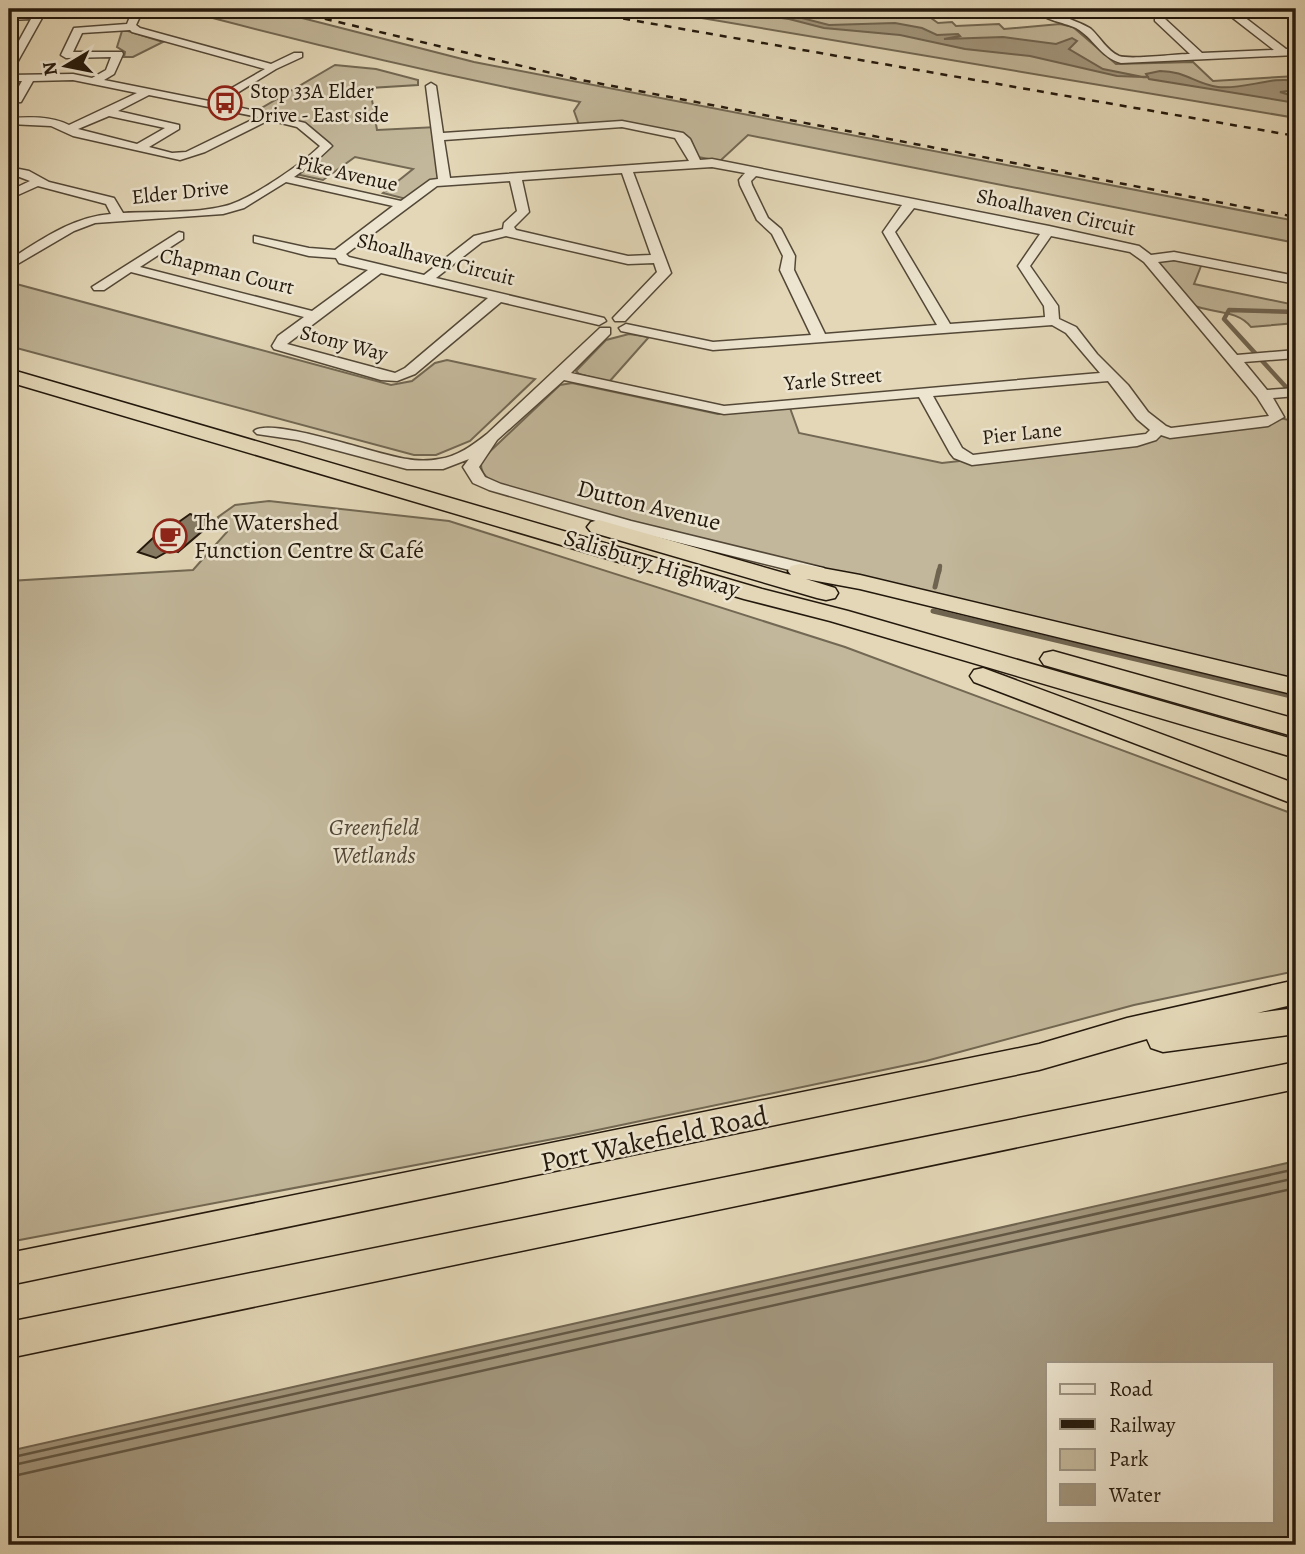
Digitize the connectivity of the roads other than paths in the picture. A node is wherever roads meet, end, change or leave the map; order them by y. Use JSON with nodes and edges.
{"nodes":[{"id":1,"x":135,"y":9,"type":"edge"},
{"id":2,"x":929,"y":9,"type":"edge"},
{"id":3,"x":1040,"y":9,"type":"edge"},
{"id":4,"x":1289,"y":9,"type":"edge"},
{"id":5,"x":41,"y":12,"type":"edge"},
{"id":6,"x":822,"y":13,"type":"edge"},
{"id":7,"x":1296,"y":14,"type":"edge"},
{"id":8,"x":9,"y":17,"type":"edge"},
{"id":9,"x":131,"y":27,"type":"junction"},
{"id":10,"x":1291,"y":52,"type":"edge"},
{"id":11,"x":298,"y":55,"type":"dead end"},
{"id":12,"x":12,"y":57,"type":"edge"},
{"id":13,"x":1200,"y":57,"type":"junction"},
{"id":14,"x":271,"y":67,"type":"junction"},
{"id":15,"x":9,"y":68,"type":"edge"},
{"id":16,"x":9,"y":78,"type":"edge"},
{"id":17,"x":29,"y":78,"type":"junction"},
{"id":18,"x":94,"y":81,"type":"junction"},
{"id":19,"x":431,"y":86,"type":"dead end"},
{"id":20,"x":147,"y":92,"type":"junction"},
{"id":21,"x":9,"y":100,"type":"edge"},
{"id":22,"x":210,"y":105,"type":"junction"},
{"id":23,"x":107,"y":112,"type":"junction"},
{"id":24,"x":268,"y":116,"type":"junction"},
{"id":25,"x":9,"y":121,"type":"edge"},
{"id":26,"x":71,"y":128,"type":"junction"},
{"id":27,"x":440,"y":137,"type":"junction"},
{"id":28,"x":139,"y":148,"type":"junction"},
{"id":29,"x":696,"y":164,"type":"junction"},
{"id":30,"x":626,"y":169,"type":"junction"},
{"id":31,"x":9,"y":170,"type":"edge"},
{"id":32,"x":754,"y":172,"type":"junction"},
{"id":33,"x":287,"y":175,"type":"junction"},
{"id":34,"x":515,"y":177,"type":"junction"},
{"id":35,"x":38,"y":181,"type":"junction"},
{"id":36,"x":444,"y":181,"type":"junction"},
{"id":37,"x":9,"y":195,"type":"edge"},
{"id":38,"x":407,"y":202,"type":"junction"},
{"id":39,"x":911,"y":204,"type":"junction"},
{"id":40,"x":112,"y":218,"type":"junction"},
{"id":41,"x":1049,"y":230,"type":"junction"},
{"id":42,"x":509,"y":231,"type":"junction"},
{"id":43,"x":179,"y":236,"type":"dead end"},
{"id":44,"x":258,"y":239,"type":"dead end"},
{"id":45,"x":340,"y":254,"type":"junction"},
{"id":46,"x":660,"y":259,"type":"junction"},
{"id":47,"x":1149,"y":259,"type":"junction"},
{"id":48,"x":9,"y":265,"type":"edge"},
{"id":49,"x":130,"y":268,"type":"junction"},
{"id":50,"x":379,"y":268,"type":"junction"},
{"id":51,"x":9,"y":272,"type":"edge"},
{"id":52,"x":427,"y":279,"type":"junction"},
{"id":53,"x":1296,"y":280,"type":"edge"},
{"id":54,"x":99,"y":287,"type":"dead end"},
{"id":55,"x":498,"y":297,"type":"junction"},
{"id":56,"x":315,"y":316,"type":"junction"},
{"id":57,"x":1052,"y":321,"type":"junction"},
{"id":58,"x":623,"y":323,"type":"junction"},
{"id":59,"x":602,"y":326,"type":"junction"},
{"id":60,"x":945,"y":328,"type":"junction"},
{"id":61,"x":820,"y":338,"type":"junction"},
{"id":62,"x":1296,"y":354,"type":"edge"},
{"id":63,"x":1249,"y":358,"type":"junction"},
{"id":64,"x":9,"y":359,"type":"edge"},
{"id":65,"x":9,"y":374,"type":"edge"},
{"id":66,"x":561,"y":375,"type":"junction"},
{"id":67,"x":1111,"y":376,"type":"junction"},
{"id":68,"x":923,"y":392,"type":"junction"},
{"id":69,"x":1291,"y":392,"type":"edge"},
{"id":70,"x":1263,"y":395,"type":"junction"},
{"id":71,"x":1158,"y":430,"type":"junction"},
{"id":72,"x":253,"y":437,"type":"junction"},
{"id":73,"x":492,"y":438,"type":"junction"},
{"id":74,"x":605,"y":539,"type":"junction"},
{"id":75,"x":860,"y":582,"type":"junction"},
{"id":76,"x":753,"y":594,"type":"junction"},
{"id":77,"x":1296,"y":687,"type":"edge"},
{"id":78,"x":1296,"y":728,"type":"edge"},
{"id":79,"x":1296,"y":749,"type":"edge"},
{"id":80,"x":1296,"y":795,"type":"edge"},
{"id":81,"x":1296,"y":992,"type":"edge"},
{"id":82,"x":1296,"y":1021,"type":"edge"},
{"id":83,"x":1038,"y":1056,"type":"junction"},
{"id":84,"x":1296,"y":1075,"type":"edge"},
{"id":85,"x":9,"y":1269,"type":"edge"},
{"id":86,"x":9,"y":1340,"type":"edge"}],
"edges":[{"from":1,"to":9,"type":"street"},
{"from":2,"to":6,"type":"street"},
{"from":3,"to":13,"type":"street"},
{"from":4,"to":7,"type":"street"},
{"from":5,"to":8,"type":"street"},
{"from":5,"to":12,"type":"street"},
{"from":9,"to":14,"type":"street"},
{"from":9,"to":18,"type":"street"},
{"from":10,"to":13,"type":"street"},
{"from":10,"to":13,"type":"street"},
{"from":11,"to":14,"type":"street"},
{"from":12,"to":15,"type":"street"},
{"from":14,"to":22,"type":"street"},
{"from":16,"to":17,"type":"street","name":"Elder Drive"},
{"from":17,"to":18,"type":"street","name":"Elder Drive"},
{"from":17,"to":21,"type":"street"},
{"from":18,"to":20,"type":"street","name":"Elder Drive"},
{"from":19,"to":27,"type":"street"},
{"from":20,"to":22,"type":"street","name":"Elder Drive"},
{"from":20,"to":23,"type":"street"},
{"from":22,"to":24,"type":"street","name":"Elder Drive"},
{"from":23,"to":26,"type":"street"},
{"from":23,"to":28,"type":"street"},
{"from":24,"to":28,"type":"street"},
{"from":24,"to":33,"type":"street","name":"Elder Drive"},
{"from":25,"to":26,"type":"street"},
{"from":26,"to":28,"type":"street"},
{"from":27,"to":29,"type":"street"},
{"from":27,"to":36,"type":"street"},
{"from":29,"to":30,"type":"street","name":"Shoalhaven Circuit"},
{"from":29,"to":32,"type":"street","name":"Shoalhaven Circuit"},
{"from":30,"to":34,"type":"street","name":"Shoalhaven Circuit"},
{"from":30,"to":46,"type":"street"},
{"from":31,"to":35,"type":"street"},
{"from":32,"to":39,"type":"street","name":"Shoalhaven Circuit"},
{"from":32,"to":61,"type":"street"},
{"from":33,"to":38,"type":"street","name":"Pike Avenue"},
{"from":33,"to":40,"type":"street","name":"Elder Drive"},
{"from":34,"to":36,"type":"street","name":"Shoalhaven Circuit"},
{"from":34,"to":42,"type":"street"},
{"from":35,"to":37,"type":"street"},
{"from":35,"to":40,"type":"street"},
{"from":36,"to":38,"type":"street","name":"Shoalhaven Circuit"},
{"from":38,"to":45,"type":"street","name":"Shoalhaven Circuit"},
{"from":39,"to":41,"type":"street","name":"Shoalhaven Circuit"},
{"from":39,"to":60,"type":"street"},
{"from":40,"to":48,"type":"street","name":"Elder Drive"},
{"from":40,"to":51,"type":"street","name":"Elder Drive"},
{"from":41,"to":47,"type":"street","name":"Shoalhaven Circuit"},
{"from":41,"to":57,"type":"street"},
{"from":42,"to":46,"type":"street"},
{"from":42,"to":52,"type":"street"},
{"from":43,"to":49,"type":"street","name":"Chapman Court"},
{"from":44,"to":45,"type":"street"},
{"from":45,"to":50,"type":"street","name":"Shoalhaven Circuit"},
{"from":46,"to":58,"type":"street"},
{"from":47,"to":53,"type":"street"},
{"from":47,"to":63,"type":"street","name":"Shoalhaven Circuit"},
{"from":49,"to":54,"type":"street","name":"Chapman Court"},
{"from":49,"to":56,"type":"street","name":"Chapman Court"},
{"from":50,"to":52,"type":"street","name":"Shoalhaven Circuit"},
{"from":50,"to":56,"type":"street","name":"Stony Way"},
{"from":52,"to":55,"type":"street","name":"Shoalhaven Circuit"},
{"from":55,"to":56,"type":"street","name":"Stony Way"},
{"from":55,"to":59,"type":"street","name":"Shoalhaven Circuit"},
{"from":57,"to":60,"type":"street"},
{"from":57,"to":67,"type":"street"},
{"from":58,"to":59,"type":"street"},
{"from":58,"to":61,"type":"street"},
{"from":59,"to":66,"type":"street","name":"Dutton Avenue"},
{"from":60,"to":61,"type":"street"},
{"from":62,"to":63,"type":"street"},
{"from":63,"to":70,"type":"street","name":"Shoalhaven Circuit"},
{"from":64,"to":72,"type":"highway","name":"Salisbury Highway"},
{"from":65,"to":72,"type":"highway","name":"Salisbury Highway"},
{"from":66,"to":68,"type":"street","name":"Yarle Street"},
{"from":66,"to":73,"type":"street","name":"Dutton Avenue"},
{"from":67,"to":68,"type":"street","name":"Yarle Street"},
{"from":67,"to":71,"type":"street"},
{"from":68,"to":71,"type":"street","name":"Pier Lane"},
{"from":69,"to":70,"type":"street"},
{"from":70,"to":71,"type":"street","name":"Shoalhaven Circuit"},
{"from":72,"to":73,"type":"street","name":"Dutton Avenue"},
{"from":72,"to":74,"type":"highway","name":"Salisbury Highway"},
{"from":73,"to":75,"type":"street","name":"Dutton Avenue"},
{"from":74,"to":75,"type":"highway"},
{"from":74,"to":76,"type":"highway","name":"Salisbury Highway"},
{"from":74,"to":78,"type":"highway","name":"Salisbury Highway"},
{"from":75,"to":77,"type":"highway"},
{"from":76,"to":79,"type":"highway","name":"Salisbury Highway"},
{"from":76,"to":80,"type":"highway"},
{"from":81,"to":83,"type":"highway","name":"Port Wakefield Road"},
{"from":82,"to":83,"type":"highway"},
{"from":83,"to":85,"type":"highway","name":"Port Wakefield Road"},
{"from":84,"to":86,"type":"highway"}]}
